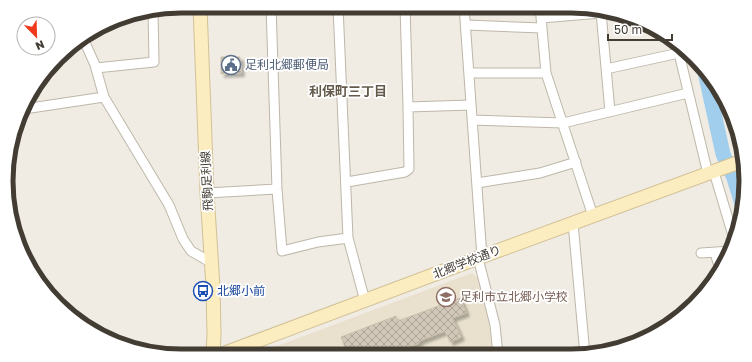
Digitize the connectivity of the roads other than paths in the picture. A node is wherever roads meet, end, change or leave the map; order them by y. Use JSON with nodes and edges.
{"nodes":[{"id":1,"x":200,"y":13,"type":"edge"},
{"id":2,"x":271,"y":13,"type":"edge"},
{"id":3,"x":338,"y":13,"type":"edge"},
{"id":4,"x":404,"y":13,"type":"edge"},
{"id":5,"x":465,"y":13,"type":"edge"},
{"id":6,"x":541,"y":13,"type":"edge"},
{"id":7,"x":587,"y":13,"type":"edge"},
{"id":8,"x":153,"y":15,"type":"edge"},
{"id":9,"x":601,"y":16,"type":"edge"},
{"id":10,"x":541,"y":18,"type":"junction"},
{"id":11,"x":466,"y":25,"type":"junction"},
{"id":12,"x":542,"y":28,"type":"junction"},
{"id":13,"x":85,"y":43,"type":"edge"},
{"id":14,"x":675,"y":50,"type":"edge"},
{"id":15,"x":679,"y":53,"type":"edge"},
{"id":16,"x":96,"y":68,"type":"junction"},
{"id":17,"x":606,"y":70,"type":"junction"},
{"id":18,"x":469,"y":73,"type":"junction"},
{"id":19,"x":546,"y":73,"type":"junction"},
{"id":20,"x":688,"y":93,"type":"junction"},
{"id":21,"x":104,"y":97,"type":"junction"},
{"id":22,"x":471,"y":105,"type":"junction"},
{"id":23,"x":408,"y":107,"type":"junction"},
{"id":24,"x":30,"y":108,"type":"edge"},
{"id":25,"x":610,"y":112,"type":"junction"},
{"id":26,"x":472,"y":120,"type":"junction"},
{"id":27,"x":563,"y":123,"type":"junction"},
{"id":28,"x":576,"y":162,"type":"junction"},
{"id":29,"x":739,"y":162,"type":"edge"},
{"id":30,"x":713,"y":172,"type":"junction"},
{"id":31,"x":347,"y":182,"type":"junction"},
{"id":32,"x":477,"y":183,"type":"junction"},
{"id":33,"x":277,"y":189,"type":"junction"},
{"id":34,"x":207,"y":193,"type":"junction"},
{"id":35,"x":593,"y":216,"type":"junction"},
{"id":36,"x":573,"y":223,"type":"junction"},
{"id":37,"x":731,"y":230,"type":"edge"},
{"id":38,"x":348,"y":238,"type":"junction"},
{"id":39,"x":723,"y":252,"type":"edge"},
{"id":40,"x":701,"y":253,"type":"dead end"},
{"id":41,"x":715,"y":253,"type":"junction"},
{"id":42,"x":480,"y":257,"type":"junction"},
{"id":43,"x":718,"y":262,"type":"edge"},
{"id":44,"x":212,"y":264,"type":"junction"},
{"id":45,"x":365,"y":301,"type":"junction"},
{"id":46,"x":213,"y":349,"type":"edge"},
{"id":47,"x":236,"y":349,"type":"edge"},
{"id":48,"x":497,"y":349,"type":"edge"},
{"id":49,"x":585,"y":349,"type":"edge"}],
"edges":[{"from":1,"to":34,"type":"street","name":"飛駒足利線"},
{"from":2,"to":33,"type":"street"},
{"from":3,"to":31,"type":"street"},
{"from":4,"to":23,"type":"street"},
{"from":5,"to":11,"type":"street"},
{"from":6,"to":10,"type":"street"},
{"from":7,"to":10,"type":"street"},
{"from":8,"to":16,"type":"street"},
{"from":9,"to":17,"type":"street"},
{"from":10,"to":12,"type":"street"},
{"from":11,"to":12,"type":"street"},
{"from":11,"to":18,"type":"street"},
{"from":12,"to":19,"type":"street"},
{"from":13,"to":16,"type":"street"},
{"from":14,"to":17,"type":"street"},
{"from":15,"to":20,"type":"street"},
{"from":16,"to":21,"type":"street"},
{"from":17,"to":25,"type":"street"},
{"from":18,"to":19,"type":"street"},
{"from":18,"to":22,"type":"street"},
{"from":19,"to":27,"type":"street"},
{"from":20,"to":25,"type":"street"},
{"from":20,"to":30,"type":"street"},
{"from":21,"to":24,"type":"street"},
{"from":21,"to":44,"type":"street"},
{"from":22,"to":23,"type":"street"},
{"from":22,"to":26,"type":"street"},
{"from":23,"to":31,"type":"street"},
{"from":25,"to":27,"type":"street"},
{"from":26,"to":27,"type":"street"},
{"from":26,"to":32,"type":"street"},
{"from":27,"to":28,"type":"street"},
{"from":28,"to":32,"type":"street"},
{"from":28,"to":35,"type":"street"},
{"from":29,"to":30,"type":"street","name":"北郷学校通り"},
{"from":30,"to":35,"type":"street","name":"北郷学校通り"},
{"from":30,"to":37,"type":"street"},
{"from":31,"to":38,"type":"street"},
{"from":32,"to":42,"type":"street"},
{"from":33,"to":34,"type":"street"},
{"from":33,"to":38,"type":"street"},
{"from":34,"to":44,"type":"street","name":"飛駒足利線"},
{"from":35,"to":36,"type":"street","name":"北郷学校通り"},
{"from":36,"to":42,"type":"street","name":"北郷学校通り"},
{"from":36,"to":49,"type":"street"},
{"from":38,"to":45,"type":"street"},
{"from":39,"to":41,"type":"street"},
{"from":40,"to":41,"type":"street"},
{"from":41,"to":43,"type":"street"},
{"from":42,"to":45,"type":"street","name":"北郷学校通り"},
{"from":42,"to":48,"type":"street"},
{"from":44,"to":46,"type":"street","name":"飛駒足利線"},
{"from":45,"to":47,"type":"street","name":"北郷学校通り"}]}
